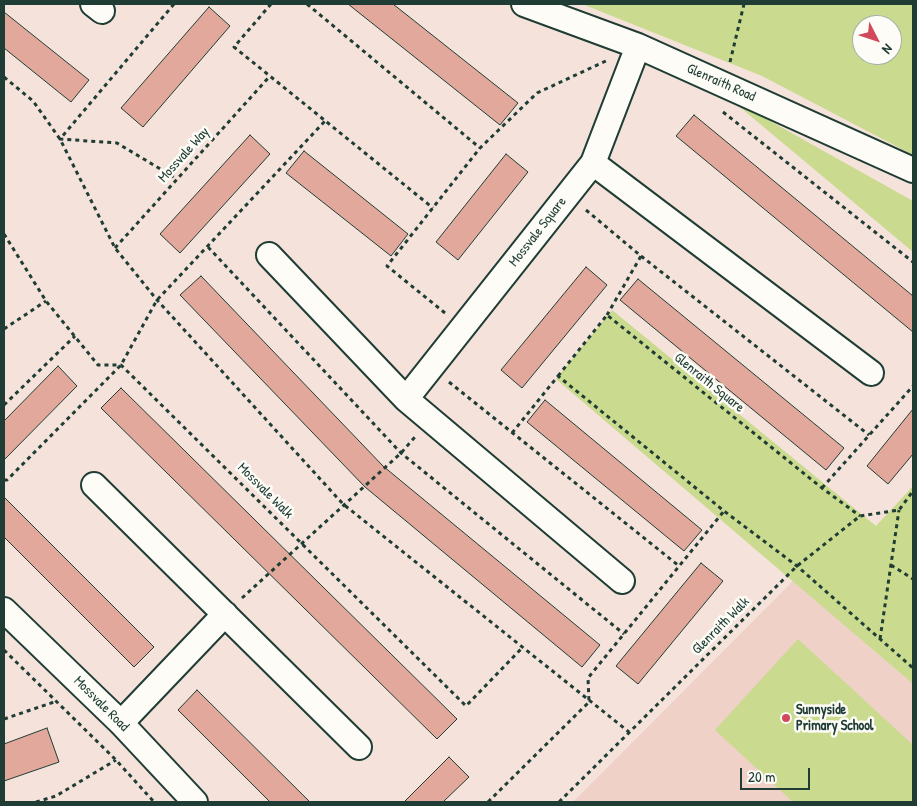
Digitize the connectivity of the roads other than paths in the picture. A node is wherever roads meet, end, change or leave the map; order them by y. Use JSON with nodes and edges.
{"nodes":[{"id":1,"x":524,"y":4,"type":"edge"},
{"id":2,"x":638,"y":46,"type":"junction"},
{"id":3,"x":593,"y":162,"type":"junction"},
{"id":4,"x":913,"y":170,"type":"edge"},
{"id":5,"x":269,"y":255,"type":"dead end"},
{"id":6,"x":871,"y":373,"type":"dead end"},
{"id":7,"x":406,"y":399,"type":"junction"},
{"id":8,"x":94,"y":485,"type":"dead end"},
{"id":9,"x":622,"y":581,"type":"dead end"},
{"id":10,"x":4,"y":610,"type":"edge"},
{"id":11,"x":225,"y":614,"type":"junction"},
{"id":12,"x":121,"y":723,"type":"junction"},
{"id":13,"x":359,"y":746,"type":"dead end"},
{"id":14,"x":195,"y":802,"type":"edge"}],
"edges":[{"from":1,"to":2,"type":"street","name":"Glenraith Road"},
{"from":2,"to":3,"type":"street","name":"Mossvale Square"},
{"from":2,"to":4,"type":"street","name":"Glenraith Road"},
{"from":3,"to":6,"type":"street"},
{"from":3,"to":7,"type":"street","name":"Mossvale Square"},
{"from":5,"to":7,"type":"street"},
{"from":7,"to":9,"type":"street"},
{"from":8,"to":11,"type":"street"},
{"from":10,"to":12,"type":"street","name":"Mossvale Road"},
{"from":11,"to":12,"type":"street"},
{"from":11,"to":13,"type":"street"},
{"from":12,"to":14,"type":"street","name":"Mossvale Road"}]}
